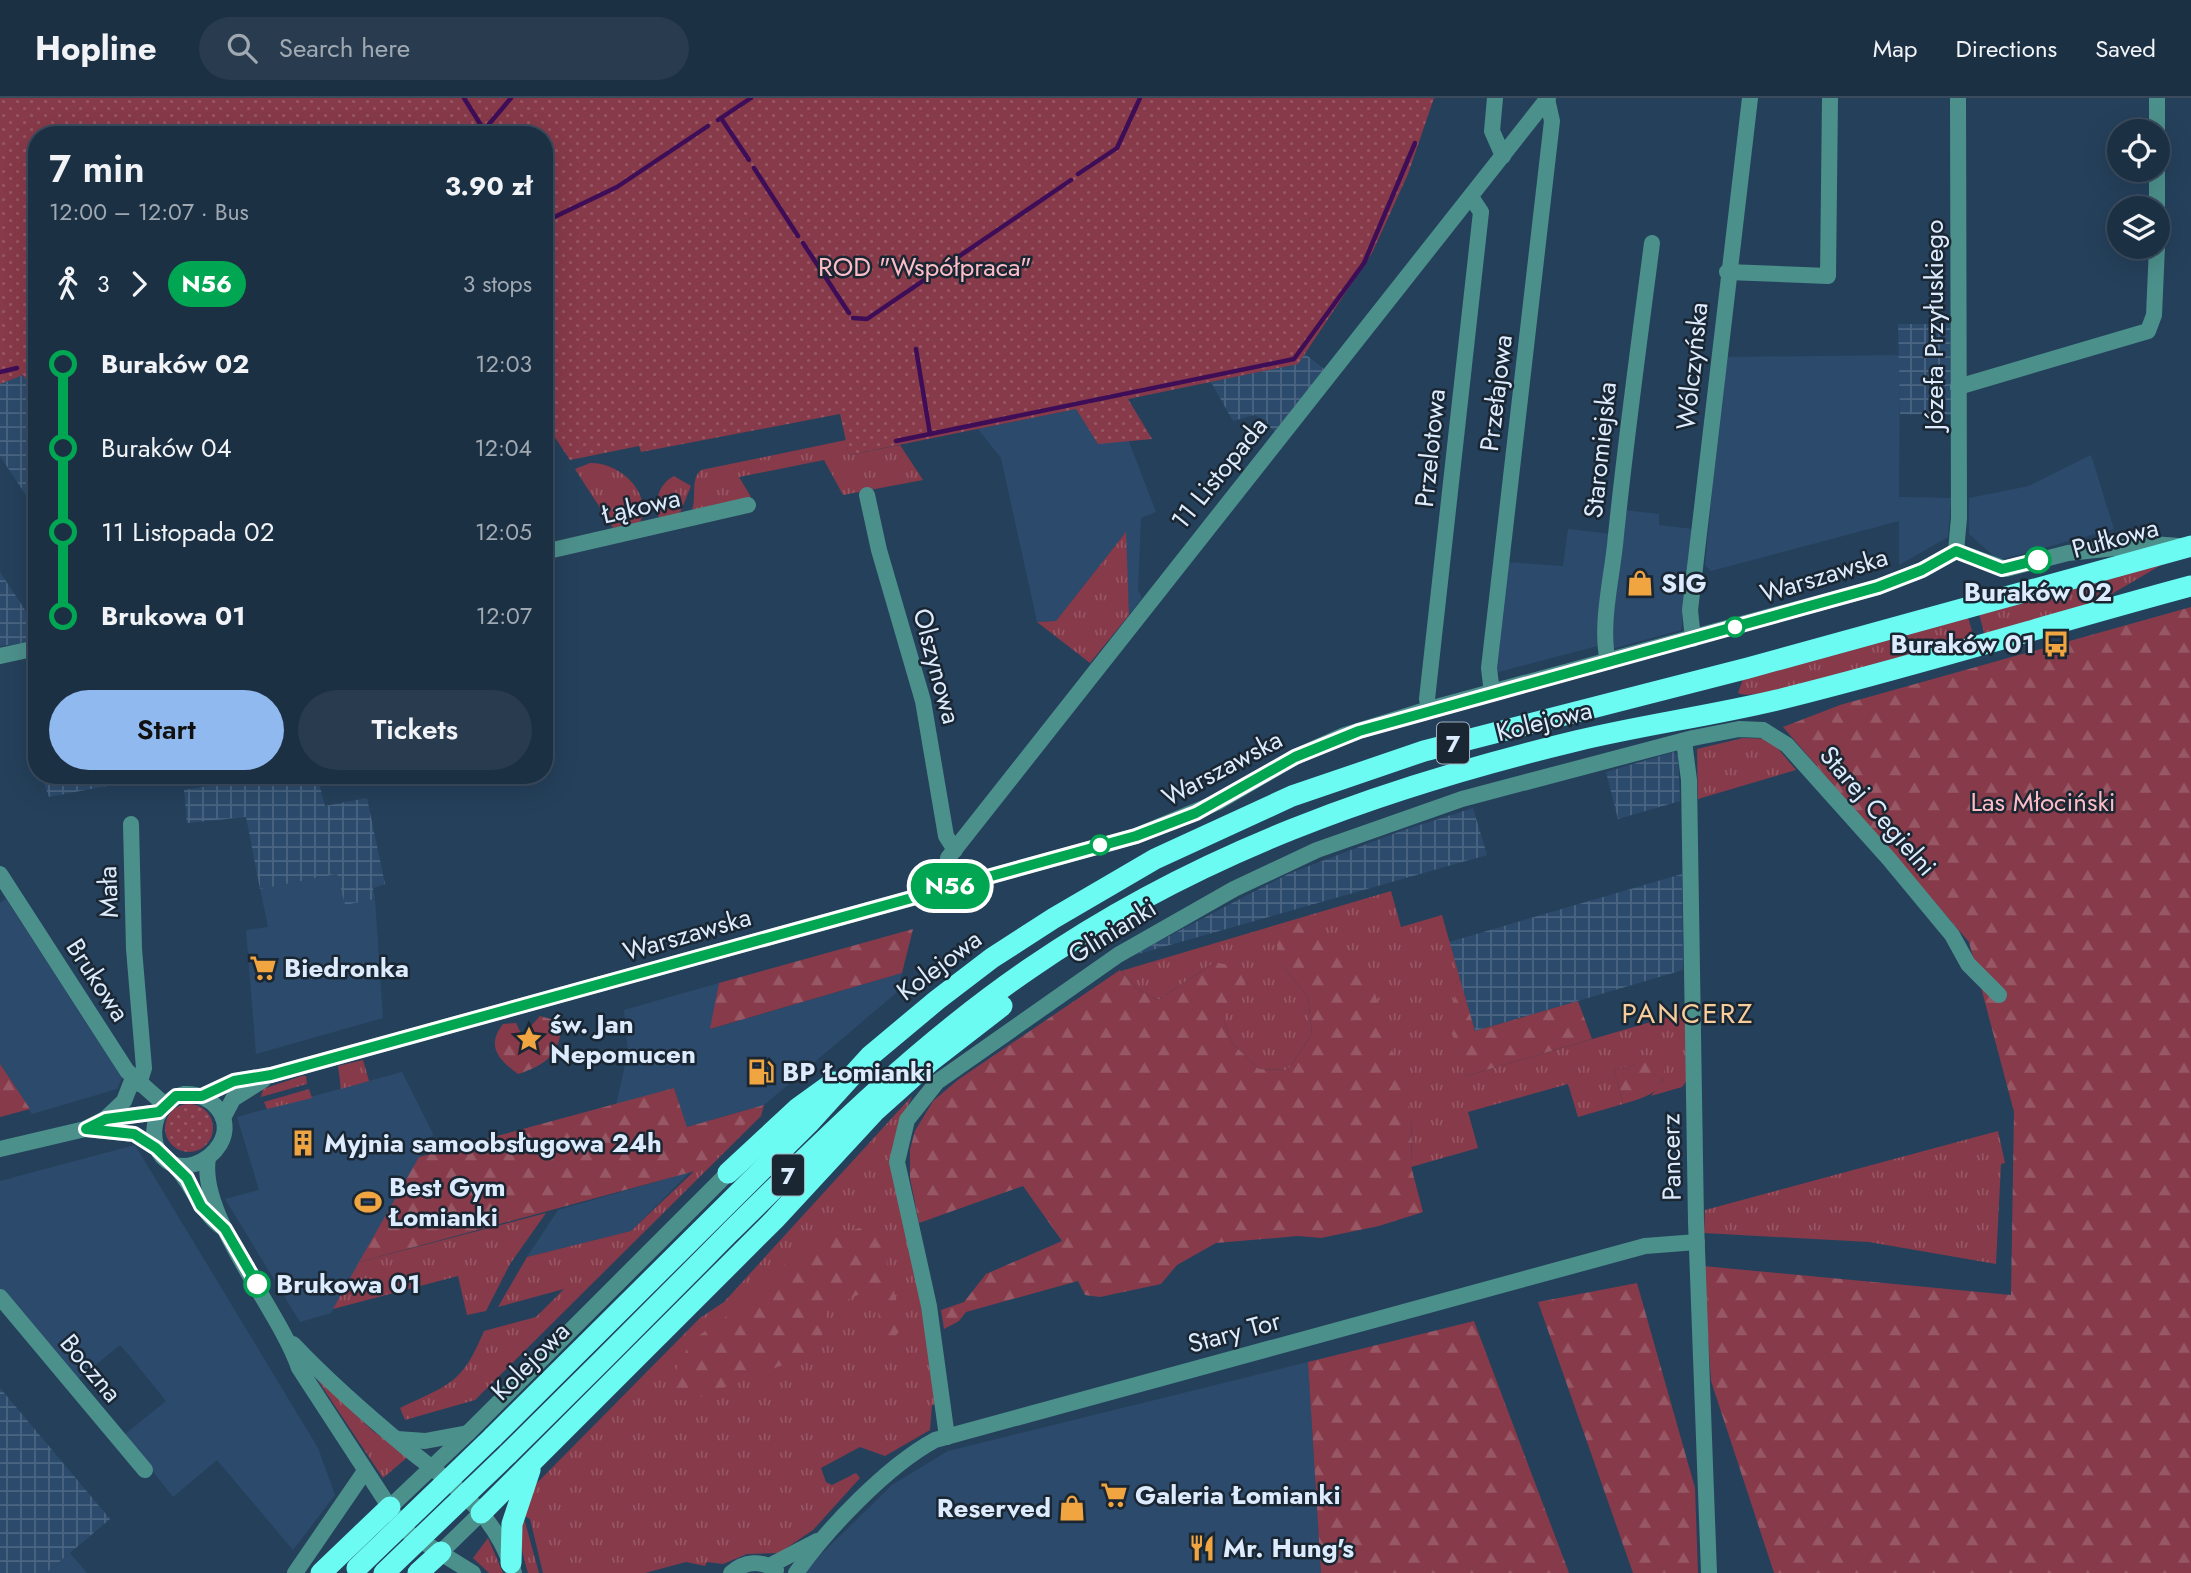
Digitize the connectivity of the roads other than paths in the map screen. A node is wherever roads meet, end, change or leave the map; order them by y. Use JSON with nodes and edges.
{"nodes":[{"id":1,"x":1495,"y":98,"type":"edge"},
{"id":2,"x":1750,"y":98,"type":"edge"},
{"id":3,"x":1830,"y":98,"type":"edge"},
{"id":4,"x":1958,"y":98,"type":"edge"},
{"id":5,"x":2157,"y":98,"type":"edge"},
{"id":6,"x":1548,"y":99,"type":"edge"},
{"id":7,"x":2157,"y":119,"type":"edge"},
{"id":8,"x":1503,"y":156,"type":"junction"},
{"id":9,"x":1471,"y":197,"type":"junction"},
{"id":10,"x":1652,"y":243,"type":"dead end"},
{"id":11,"x":2156,"y":259,"type":"edge"},
{"id":12,"x":1727,"y":272,"type":"junction"},
{"id":13,"x":1958,"y":387,"type":"junction"},
{"id":14,"x":867,"y":495,"type":"dead end"},
{"id":15,"x":748,"y":505,"type":"dead end"},
{"id":16,"x":2191,"y":546,"type":"edge"},
{"id":17,"x":553,"y":550,"type":"edge"},
{"id":18,"x":1956,"y":551,"type":"junction"},
{"id":19,"x":2191,"y":586,"type":"edge"},
{"id":20,"x":1693,"y":639,"type":"junction"},
{"id":21,"x":28,"y":650,"type":"edge"},
{"id":22,"x":0,"y":656,"type":"edge"},
{"id":23,"x":1608,"y":662,"type":"junction"},
{"id":24,"x":1730,"y":673,"type":"joint"},
{"id":25,"x":1492,"y":693,"type":"junction"},
{"id":26,"x":1429,"y":709,"type":"junction"},
{"id":27,"x":1684,"y":741,"type":"junction"},
{"id":28,"x":131,"y":824,"type":"dead end"},
{"id":29,"x":954,"y":850,"type":"junction"},
{"id":30,"x":0,"y":874,"type":"edge"},
{"id":31,"x":953,"y":885,"type":"junction"},
{"id":32,"x":1093,"y":927,"type":"junction"},
{"id":33,"x":1999,"y":995,"type":"dead end"},
{"id":34,"x":870,"y":1056,"type":"junction"},
{"id":35,"x":271,"y":1075,"type":"junction"},
{"id":36,"x":136,"y":1081,"type":"junction"},
{"id":37,"x":202,"y":1096,"type":"junction"},
{"id":38,"x":161,"y":1108,"type":"junction"},
{"id":39,"x":223,"y":1118,"type":"junction"},
{"id":40,"x":106,"y":1119,"type":"junction"},
{"id":41,"x":86,"y":1129,"type":"junction"},
{"id":42,"x":156,"y":1148,"type":"junction"},
{"id":43,"x":0,"y":1149,"type":"edge"},
{"id":44,"x":208,"y":1158,"type":"junction"},
{"id":45,"x":174,"y":1165,"type":"junction"},
{"id":46,"x":727,"y":1173,"type":"joint"},
{"id":47,"x":225,"y":1229,"type":"junction"},
{"id":48,"x":1697,"y":1242,"type":"junction"},
{"id":49,"x":0,"y":1297,"type":"edge"},
{"id":50,"x":289,"y":1340,"type":"junction"},
{"id":51,"x":468,"y":1433,"type":"junction"},
{"id":52,"x":947,"y":1437,"type":"junction"},
{"id":53,"x":397,"y":1438,"type":"junction"},
{"id":54,"x":533,"y":1462,"type":"junction"},
{"id":55,"x":434,"y":1467,"type":"junction"},
{"id":56,"x":145,"y":1470,"type":"dead end"},
{"id":57,"x":365,"y":1471,"type":"junction"},
{"id":58,"x":390,"y":1507,"type":"junction"},
{"id":59,"x":481,"y":1513,"type":"junction"},
{"id":60,"x":820,"y":1540,"type":"junction"},
{"id":61,"x":441,"y":1552,"type":"junction"},
{"id":62,"x":512,"y":1568,"type":"edge"},
{"id":63,"x":774,"y":1569,"type":"edge"},
{"id":64,"x":354,"y":1571,"type":"edge"},
{"id":65,"x":295,"y":1573,"type":"edge"},
{"id":66,"x":321,"y":1573,"type":"edge"},
{"id":67,"x":384,"y":1573,"type":"edge"},
{"id":68,"x":418,"y":1573,"type":"edge"},
{"id":69,"x":473,"y":1573,"type":"edge"},
{"id":70,"x":731,"y":1573,"type":"edge"},
{"id":71,"x":796,"y":1573,"type":"edge"},
{"id":72,"x":1709,"y":1573,"type":"edge"}],
"edges":[{"from":1,"to":8,"type":"street"},
{"from":2,"to":12,"type":"street","name":"Wólczyńska"},
{"from":3,"to":12,"type":"street"},
{"from":4,"to":13,"type":"street","name":"Józefa Przyłuskiego"},
{"from":5,"to":7,"type":"street"},
{"from":6,"to":8,"type":"street","name":"11 Listopada"},
{"from":6,"to":25,"type":"street","name":"Przełajowa"},
{"from":8,"to":9,"type":"street","name":"11 Listopada"},
{"from":9,"to":26,"type":"street","name":"Przelotowa"},
{"from":9,"to":29,"type":"street","name":"11 Listopada"},
{"from":10,"to":23,"type":"street","name":"Staromiejska"},
{"from":11,"to":13,"type":"street"},
{"from":12,"to":20,"type":"street","name":"Wólczyńska"},
{"from":13,"to":18,"type":"street","name":"Józefa Przyłuskiego"},
{"from":14,"to":29,"type":"street","name":"Olszynowa"},
{"from":15,"to":17,"type":"street","name":"Łąkowa"},
{"from":16,"to":18,"type":"street"},
{"from":16,"to":24,"type":"highway","name":"Pułkowa","number":"7"},
{"from":18,"to":20,"type":"street","name":"Warszawska"},
{"from":19,"to":32,"type":"highway","name":"Kolejowa","number":"7"},
{"from":20,"to":23,"type":"street","name":"Warszawska"},
{"from":21,"to":22,"type":"street"},
{"from":23,"to":25,"type":"street","name":"Warszawska"},
{"from":24,"to":34,"type":"highway","name":"Kolejowa","number":"7"},
{"from":25,"to":26,"type":"street","name":"Warszawska"},
{"from":26,"to":31,"type":"street","name":"Warszawska"},
{"from":27,"to":33,"type":"street","name":"Starej Cegielni"},
{"from":27,"to":48,"type":"street","name":"Pancerz"},
{"from":27,"to":52,"type":"street","name":"Glinianki"},
{"from":28,"to":36,"type":"street","name":"Mała"},
{"from":29,"to":31,"type":"street"},
{"from":30,"to":36,"type":"street","name":"Brukowa"},
{"from":31,"to":35,"type":"street","name":"Warszawska"},
{"from":32,"to":54,"type":"highway"},
{"from":32,"to":67,"type":"highway","name":"Kolejowa","number":"7","bridge":true},
{"from":34,"to":46,"type":"highway"},
{"from":34,"to":64,"type":"highway","name":"Kolejowa","number":"7","bridge":true},
{"from":35,"to":37,"type":"street","name":"Warszawska"},
{"from":35,"to":39,"type":"street","name":"Warszawska"},
{"from":36,"to":38,"type":"street","name":"Brukowa"},
{"from":36,"to":40,"type":"street"},
{"from":37,"to":38,"type":"street"},
{"from":37,"to":39,"type":"street"},
{"from":38,"to":40,"type":"street"},
{"from":38,"to":42,"type":"street"},
{"from":39,"to":44,"type":"street"},
{"from":40,"to":41,"type":"street"},
{"from":41,"to":42,"type":"street"},
{"from":41,"to":43,"type":"street"},
{"from":42,"to":45,"type":"street"},
{"from":44,"to":45,"type":"street"},
{"from":44,"to":47,"type":"street"},
{"from":45,"to":47,"type":"street"},
{"from":46,"to":51,"type":"street"},
{"from":47,"to":50,"type":"street"},
{"from":48,"to":52,"type":"street","name":"Stary Tor"},
{"from":48,"to":72,"type":"street","name":"Pancerz"},
{"from":49,"to":56,"type":"street","name":"Boczna"},
{"from":50,"to":53,"type":"street"},
{"from":50,"to":57,"type":"street"},
{"from":51,"to":53,"type":"street"},
{"from":51,"to":55,"type":"street"},
{"from":52,"to":60,"type":"street","name":"Stary Tor"},
{"from":53,"to":55,"type":"street"},
{"from":54,"to":59,"type":"highway"},
{"from":54,"to":62,"type":"highway"},
{"from":55,"to":58,"type":"street"},
{"from":55,"to":59,"type":"street"},
{"from":57,"to":58,"type":"street"},
{"from":57,"to":65,"type":"street"},
{"from":58,"to":61,"type":"street"},
{"from":58,"to":66,"type":"highway"},
{"from":59,"to":61,"type":"street"},
{"from":59,"to":62,"type":"street"},
{"from":60,"to":63,"type":"street","name":"Stary Tor"},
{"from":60,"to":71,"type":"street","name":"Stary Tor"},
{"from":61,"to":68,"type":"highway"},
{"from":61,"to":69,"type":"street"},
{"from":63,"to":70,"type":"street","name":"Stary Tor"}]}
